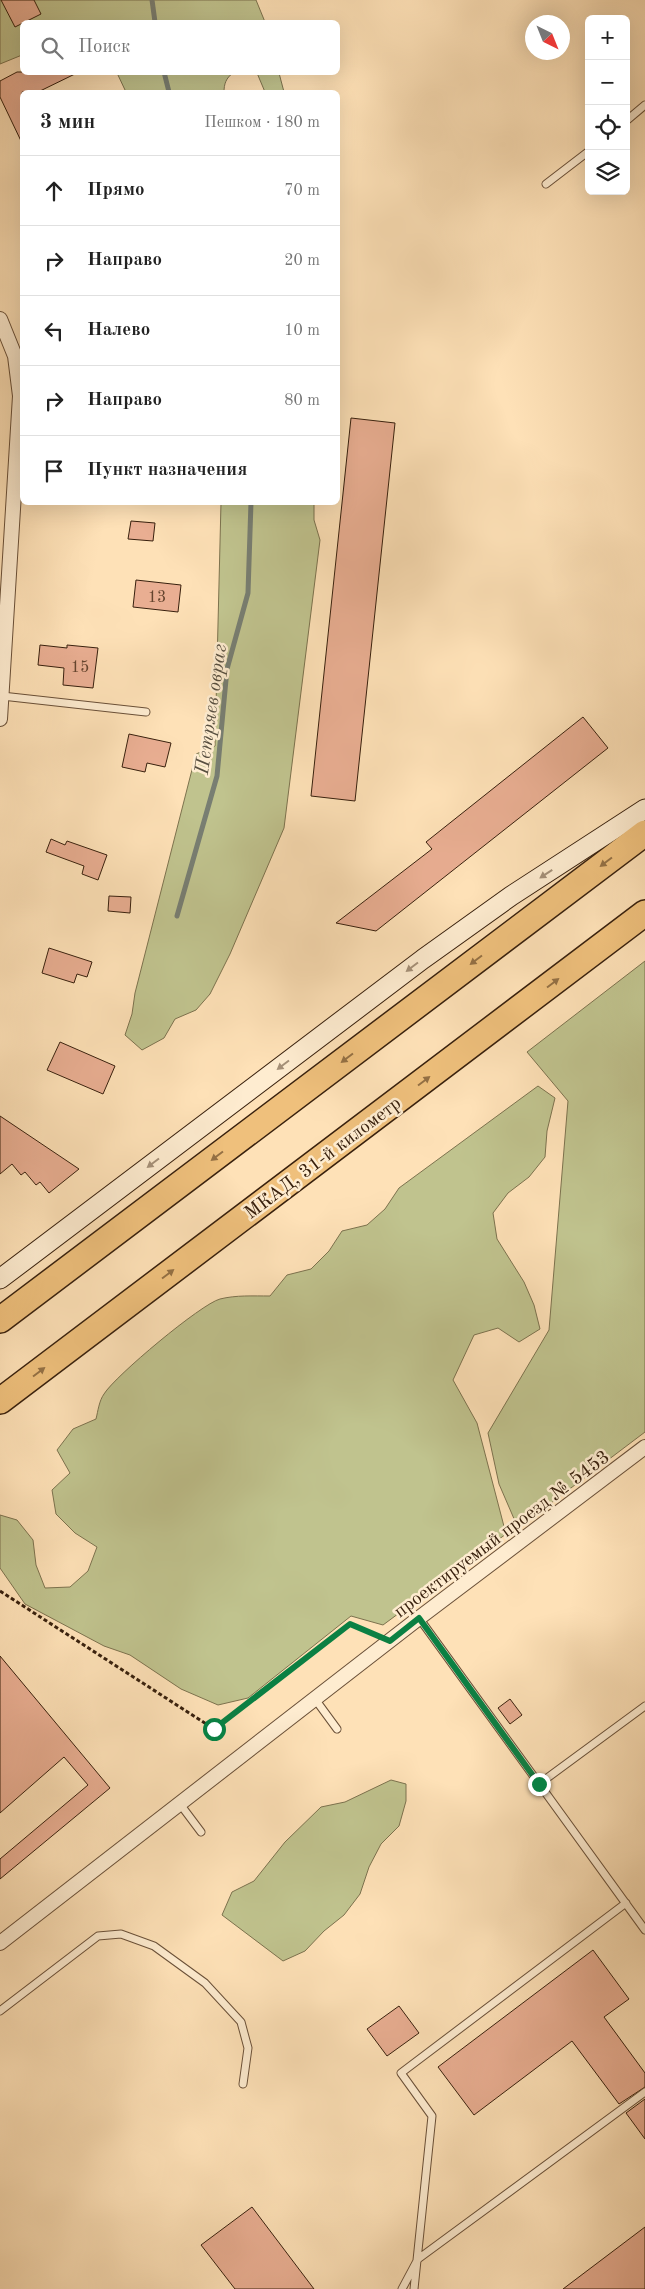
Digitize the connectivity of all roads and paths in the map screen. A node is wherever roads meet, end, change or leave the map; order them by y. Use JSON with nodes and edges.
{"nodes":[{"id":1,"x":645,"y":105,"type":"edge"},
{"id":2,"x":630,"y":118,"type":"edge"},
{"id":3,"x":585,"y":154,"type":"edge"},
{"id":4,"x":546,"y":184,"type":"dead end"},
{"id":5,"x":0,"y":318,"type":"edge"},
{"id":6,"x":2,"y":696,"type":"junction"},
{"id":7,"x":146,"y":712,"type":"dead end"},
{"id":8,"x":0,"y":719,"type":"edge"},
{"id":9,"x":645,"y":809,"type":"edge"},
{"id":10,"x":645,"y":833,"type":"edge"},
{"id":11,"x":645,"y":913,"type":"edge"},
{"id":12,"x":0,"y":1279,"type":"edge"},
{"id":13,"x":0,"y":1320,"type":"edge"},
{"id":14,"x":0,"y":1401,"type":"edge"},
{"id":15,"x":645,"y":1446,"type":"edge"},
{"id":16,"x":0,"y":1591,"type":"edge"},
{"id":17,"x":419,"y":1618,"type":"junction"},
{"id":18,"x":390,"y":1641,"type":"junction"},
{"id":19,"x":315,"y":1699,"type":"junction"},
{"id":20,"x":645,"y":1706,"type":"edge"},
{"id":21,"x":337,"y":1729,"type":"dead end"},
{"id":22,"x":539,"y":1784,"type":"junction"},
{"id":23,"x":180,"y":1804,"type":"junction"},
{"id":24,"x":201,"y":1832,"type":"dead end"},
{"id":25,"x":626,"y":1904,"type":"junction"},
{"id":26,"x":645,"y":1930,"type":"edge"},
{"id":27,"x":0,"y":1944,"type":"edge"},
{"id":28,"x":0,"y":2011,"type":"edge"},
{"id":29,"x":243,"y":2084,"type":"dead end"},
{"id":30,"x":645,"y":2092,"type":"edge"},
{"id":31,"x":418,"y":2259,"type":"junction"},
{"id":32,"x":402,"y":2289,"type":"edge"},
{"id":33,"x":414,"y":2289,"type":"edge"}],
"edges":[{"from":1,"to":2,"type":"lane"},
{"from":3,"to":4,"type":"lane"},
{"from":5,"to":6,"type":"street"},
{"from":6,"to":7,"type":"lane"},
{"from":6,"to":8,"type":"street"},
{"from":9,"to":12,"type":"main road","one_way":true},
{"from":10,"to":13,"type":"highway","one_way":true},
{"from":14,"to":11,"type":"highway","name":"МКАД, 31-й километр","one_way":true},
{"from":15,"to":17,"type":"street","name":"проектируемый проезд № 5453"},
{"from":16,"to":18,"type":"path"},
{"from":17,"to":18,"type":"street","name":"проектируемый проезд № 5453"},
{"from":17,"to":22,"type":"lane"},
{"from":18,"to":19,"type":"street","name":"проектируемый проезд № 5453"},
{"from":19,"to":21,"type":"lane"},
{"from":19,"to":23,"type":"street","name":"проектируемый проезд № 5453"},
{"from":20,"to":22,"type":"lane"},
{"from":22,"to":25,"type":"lane"},
{"from":23,"to":24,"type":"lane"},
{"from":23,"to":27,"type":"street","name":"проектируемый проезд № 5453"},
{"from":25,"to":26,"type":"lane"},
{"from":25,"to":31,"type":"lane"},
{"from":28,"to":29,"type":"lane"},
{"from":30,"to":31,"type":"lane"},
{"from":31,"to":32,"type":"lane"},
{"from":31,"to":33,"type":"lane"}]}
